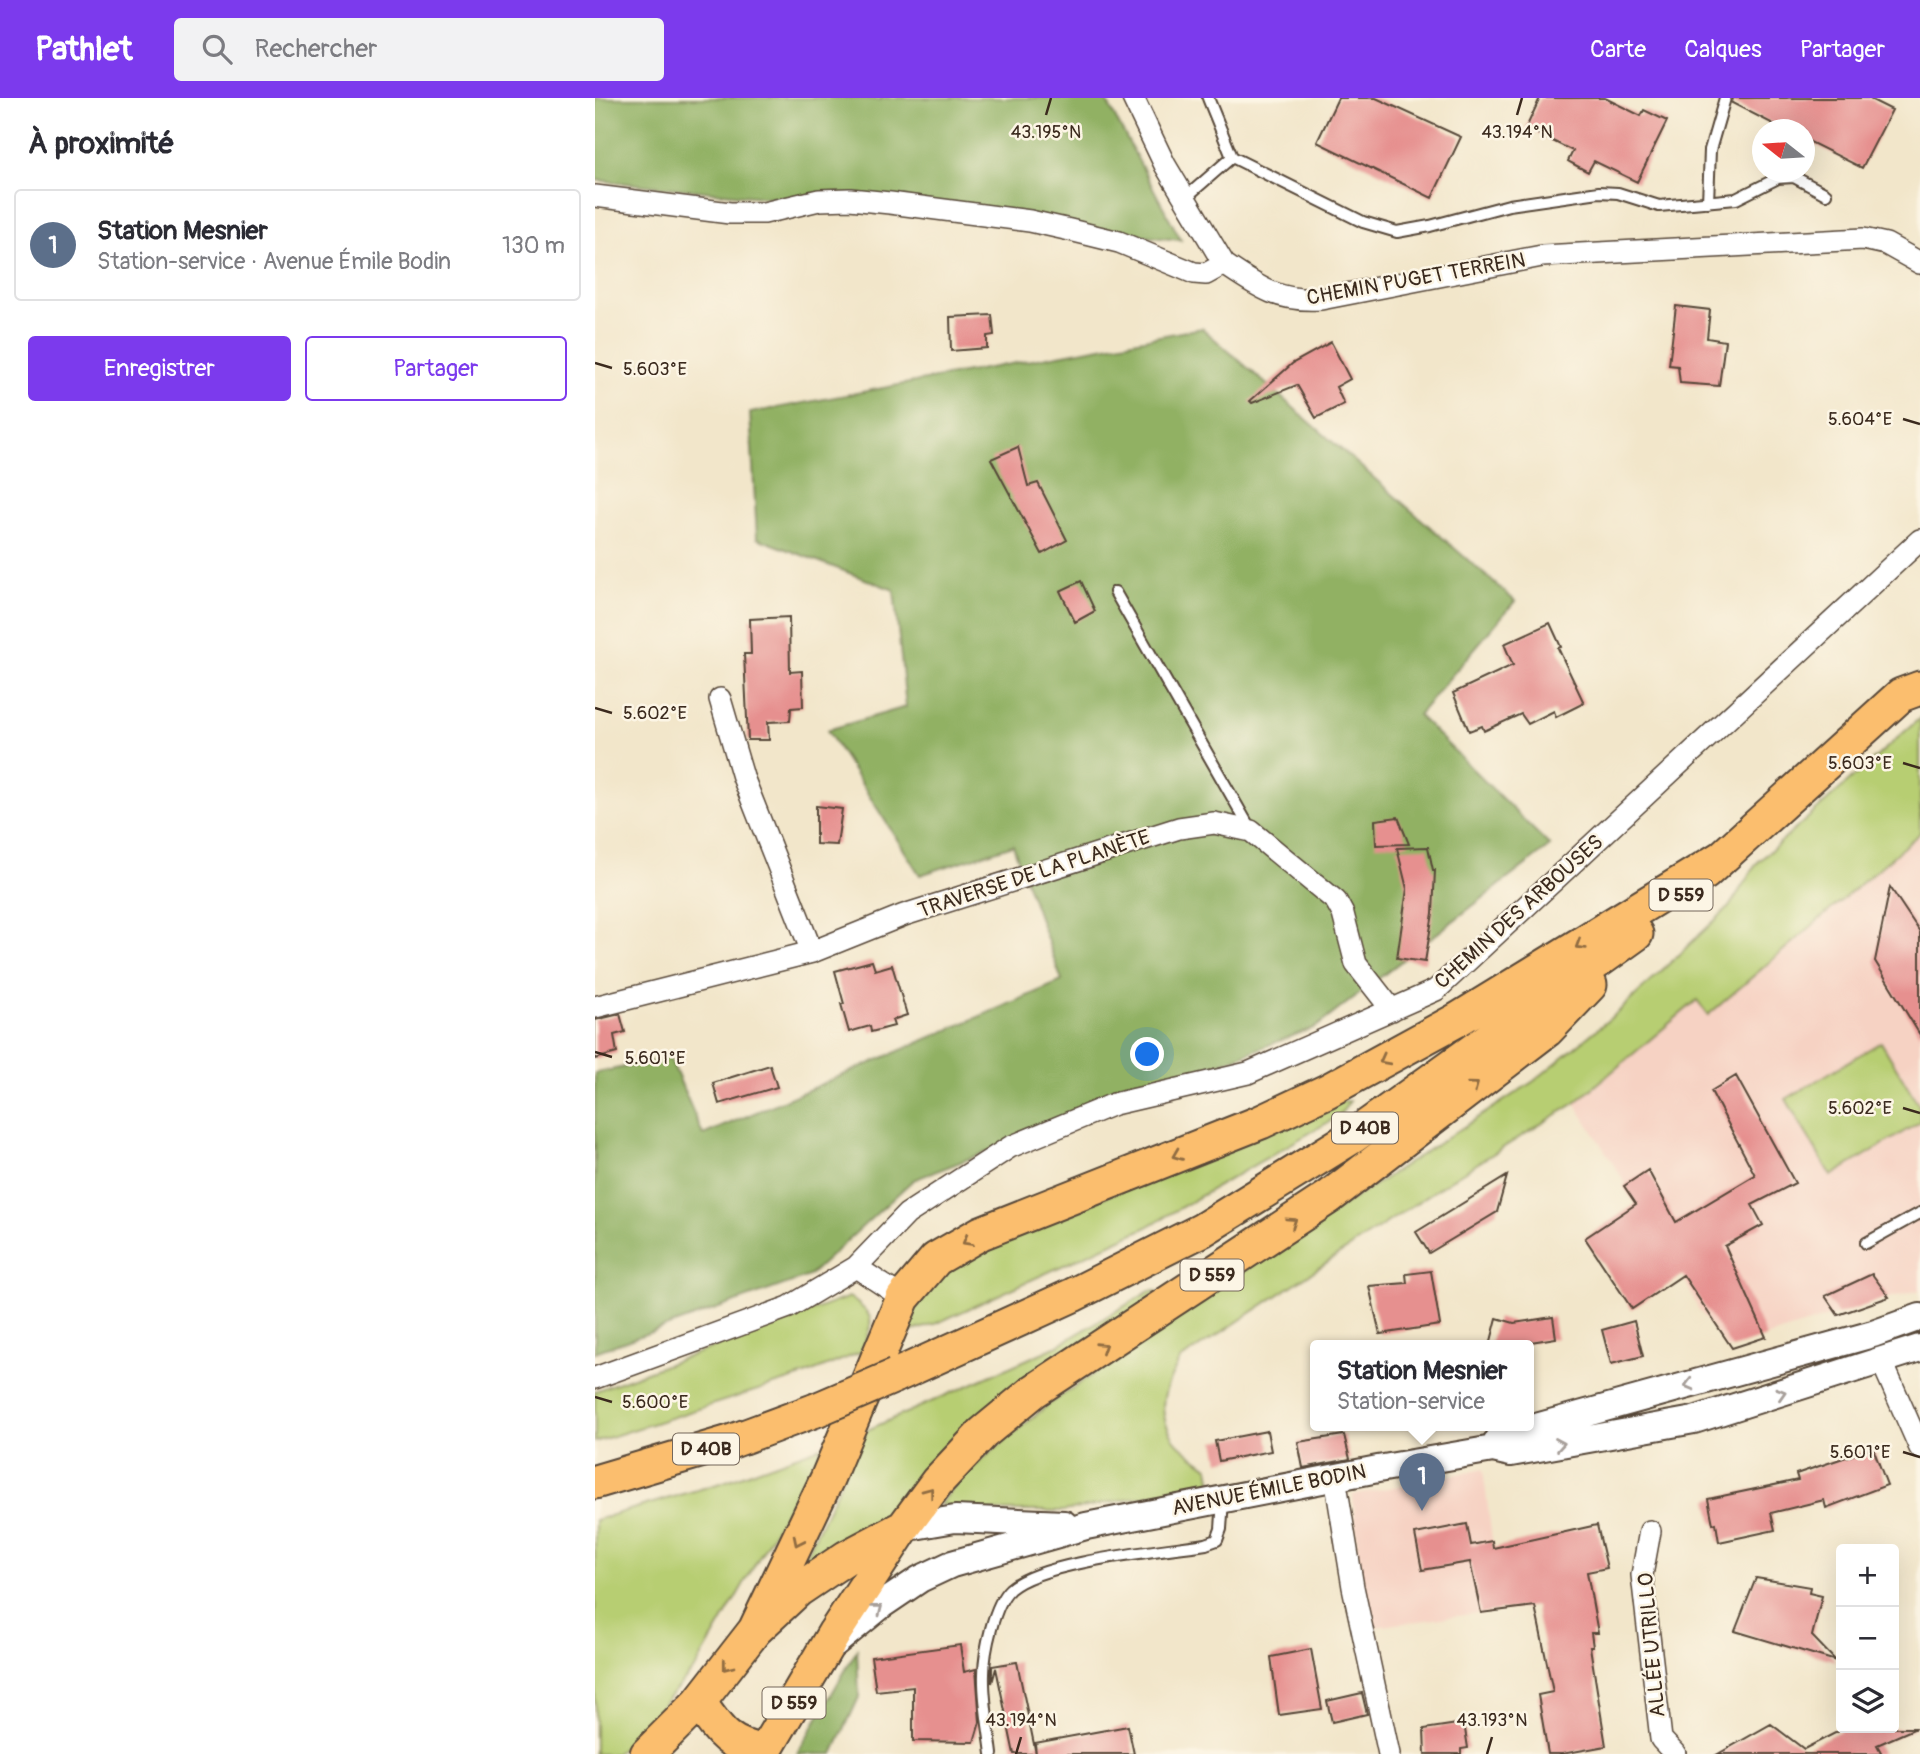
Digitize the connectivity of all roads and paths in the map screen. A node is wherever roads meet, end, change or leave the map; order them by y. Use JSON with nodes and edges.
{"nodes":[{"id":1,"x":1133,"y":98,"type":"edge"},
{"id":2,"x":1208,"y":98,"type":"edge"},
{"id":3,"x":1725,"y":98,"type":"edge"},
{"id":4,"x":1232,"y":157,"type":"junction"},
{"id":5,"x":1826,"y":194,"type":"dead end"},
{"id":6,"x":595,"y":196,"type":"edge"},
{"id":7,"x":1185,"y":198,"type":"junction"},
{"id":8,"x":1708,"y":202,"type":"junction"},
{"id":9,"x":1920,"y":263,"type":"edge"},
{"id":10,"x":1224,"y":264,"type":"junction"},
{"id":11,"x":1920,"y":540,"type":"edge"},
{"id":12,"x":1115,"y":592,"type":"dead end"},
{"id":13,"x":1920,"y":659,"type":"edge"},
{"id":14,"x":1910,"y":692,"type":"edge"},
{"id":15,"x":720,"y":699,"type":"dead end"},
{"id":16,"x":1251,"y":831,"type":"junction"},
{"id":17,"x":1721,"y":858,"type":"junction"},
{"id":18,"x":1639,"y":932,"type":"junction"},
{"id":19,"x":812,"y":952,"type":"junction"},
{"id":20,"x":595,"y":1007,"type":"edge"},
{"id":21,"x":1392,"y":1010,"type":"junction"},
{"id":22,"x":1920,"y":1213,"type":"edge"},
{"id":23,"x":1866,"y":1243,"type":"dead end"},
{"id":24,"x":856,"y":1267,"type":"junction"},
{"id":25,"x":903,"y":1298,"type":"junction"},
{"id":26,"x":1920,"y":1317,"type":"edge"},
{"id":27,"x":1873,"y":1335,"type":"junction"},
{"id":28,"x":1920,"y":1348,"type":"edge"},
{"id":29,"x":1882,"y":1362,"type":"junction"},
{"id":30,"x":595,"y":1378,"type":"edge"},
{"id":31,"x":1534,"y":1428,"type":"edge"},
{"id":32,"x":1522,"y":1431,"type":"edge"},
{"id":33,"x":1920,"y":1448,"type":"edge"},
{"id":34,"x":1493,"y":1449,"type":"junction"},
{"id":35,"x":1335,"y":1477,"type":"junction"},
{"id":36,"x":595,"y":1482,"type":"edge"},
{"id":37,"x":1223,"y":1499,"type":"junction"},
{"id":38,"x":1086,"y":1526,"type":"junction"},
{"id":39,"x":903,"y":1528,"type":"junction"},
{"id":40,"x":1650,"y":1531,"type":"dead end"},
{"id":41,"x":755,"y":1630,"type":"junction"},
{"id":42,"x":825,"y":1652,"type":"junction"},
{"id":43,"x":699,"y":1702,"type":"junction"},
{"id":44,"x":764,"y":1753,"type":"edge"},
{"id":45,"x":647,"y":1754,"type":"edge"},
{"id":46,"x":992,"y":1754,"type":"edge"},
{"id":47,"x":1389,"y":1754,"type":"edge"},
{"id":48,"x":1675,"y":1754,"type":"edge"}],
"edges":[{"from":1,"to":7,"type":"street"},
{"from":2,"to":4,"type":"lane"},
{"from":3,"to":8,"type":"lane"},
{"from":4,"to":7,"type":"lane"},
{"from":4,"to":8,"type":"lane"},
{"from":5,"to":8,"type":"lane"},
{"from":6,"to":10,"type":"street"},
{"from":7,"to":10,"type":"street"},
{"from":9,"to":10,"type":"street","name":"CHEMIN PUGET TERREIN"},
{"from":11,"to":21,"type":"street","name":"CHEMIN DES ARBOUSES"},
{"from":12,"to":16,"type":"lane"},
{"from":13,"to":14,"type":"main road","number":"D 559"},
{"from":14,"to":17,"type":"main road","number":"D 559"},
{"from":15,"to":19,"type":"street"},
{"from":16,"to":19,"type":"street","name":"TRAVERSE DE LA PLANÈTE"},
{"from":16,"to":21,"type":"street","name":"TRAVERSE DE LA PLANÈTE"},
{"from":17,"to":18,"type":"main road","number":"D 559"},
{"from":17,"to":25,"type":"main road","number":"D 559","one_way":true},
{"from":18,"to":36,"type":"main road","number":"D 40B","bridge":true},
{"from":39,"to":18,"type":"main road","number":"D 559","one_way":true},
{"from":19,"to":20,"type":"street","name":"TRAVERSE DE LA PLANÈTE"},
{"from":21,"to":24,"type":"street","name":"CHEMIN DES ARBOUSES"},
{"from":22,"to":23,"type":"lane"},
{"from":24,"to":25,"type":"street"},
{"from":24,"to":30,"type":"street","name":"CHEMIN DES ARBOUSES"},
{"from":25,"to":41,"type":"main road","number":"D 559","one_way":true},
{"from":26,"to":27,"type":"street","name":"AVENUE ÉMILE BODIN"},
{"from":27,"to":29,"type":"street"},
{"from":27,"to":31,"type":"street","name":"AVENUE ÉMILE BODIN","one_way":true},
{"from":28,"to":29,"type":"street","name":"AVENUE ÉMILE BODIN"},
{"from":29,"to":33,"type":"street"},
{"from":34,"to":29,"type":"street","name":"AVENUE ÉMILE BODIN","one_way":true},
{"from":32,"to":34,"type":"street","name":"AVENUE ÉMILE BODIN","one_way":true},
{"from":34,"to":35,"type":"street","name":"AVENUE ÉMILE BODIN"},
{"from":35,"to":37,"type":"street","name":"AVENUE ÉMILE BODIN"},
{"from":35,"to":47,"type":"street"},
{"from":37,"to":38,"type":"street","name":"AVENUE ÉMILE BODIN"},
{"from":37,"to":46,"type":"lane"},
{"from":38,"to":39,"type":"street","name":"AVENUE ÉMILE BODIN"},
{"from":42,"to":38,"type":"street","name":"AVENUE ÉMILE BODIN","one_way":true},
{"from":39,"to":41,"type":"main road","number":"D 559"},
{"from":39,"to":42,"type":"main road","number":"D 559"},
{"from":40,"to":48,"type":"street","name":"ALLÉE UTRILLO"},
{"from":41,"to":43,"type":"main road","number":"D 559","one_way":true},
{"from":42,"to":44,"type":"main road","number":"D 559"},
{"from":43,"to":44,"type":"main road","number":"D 559"},
{"from":43,"to":45,"type":"main road","number":"D 559"}]}
